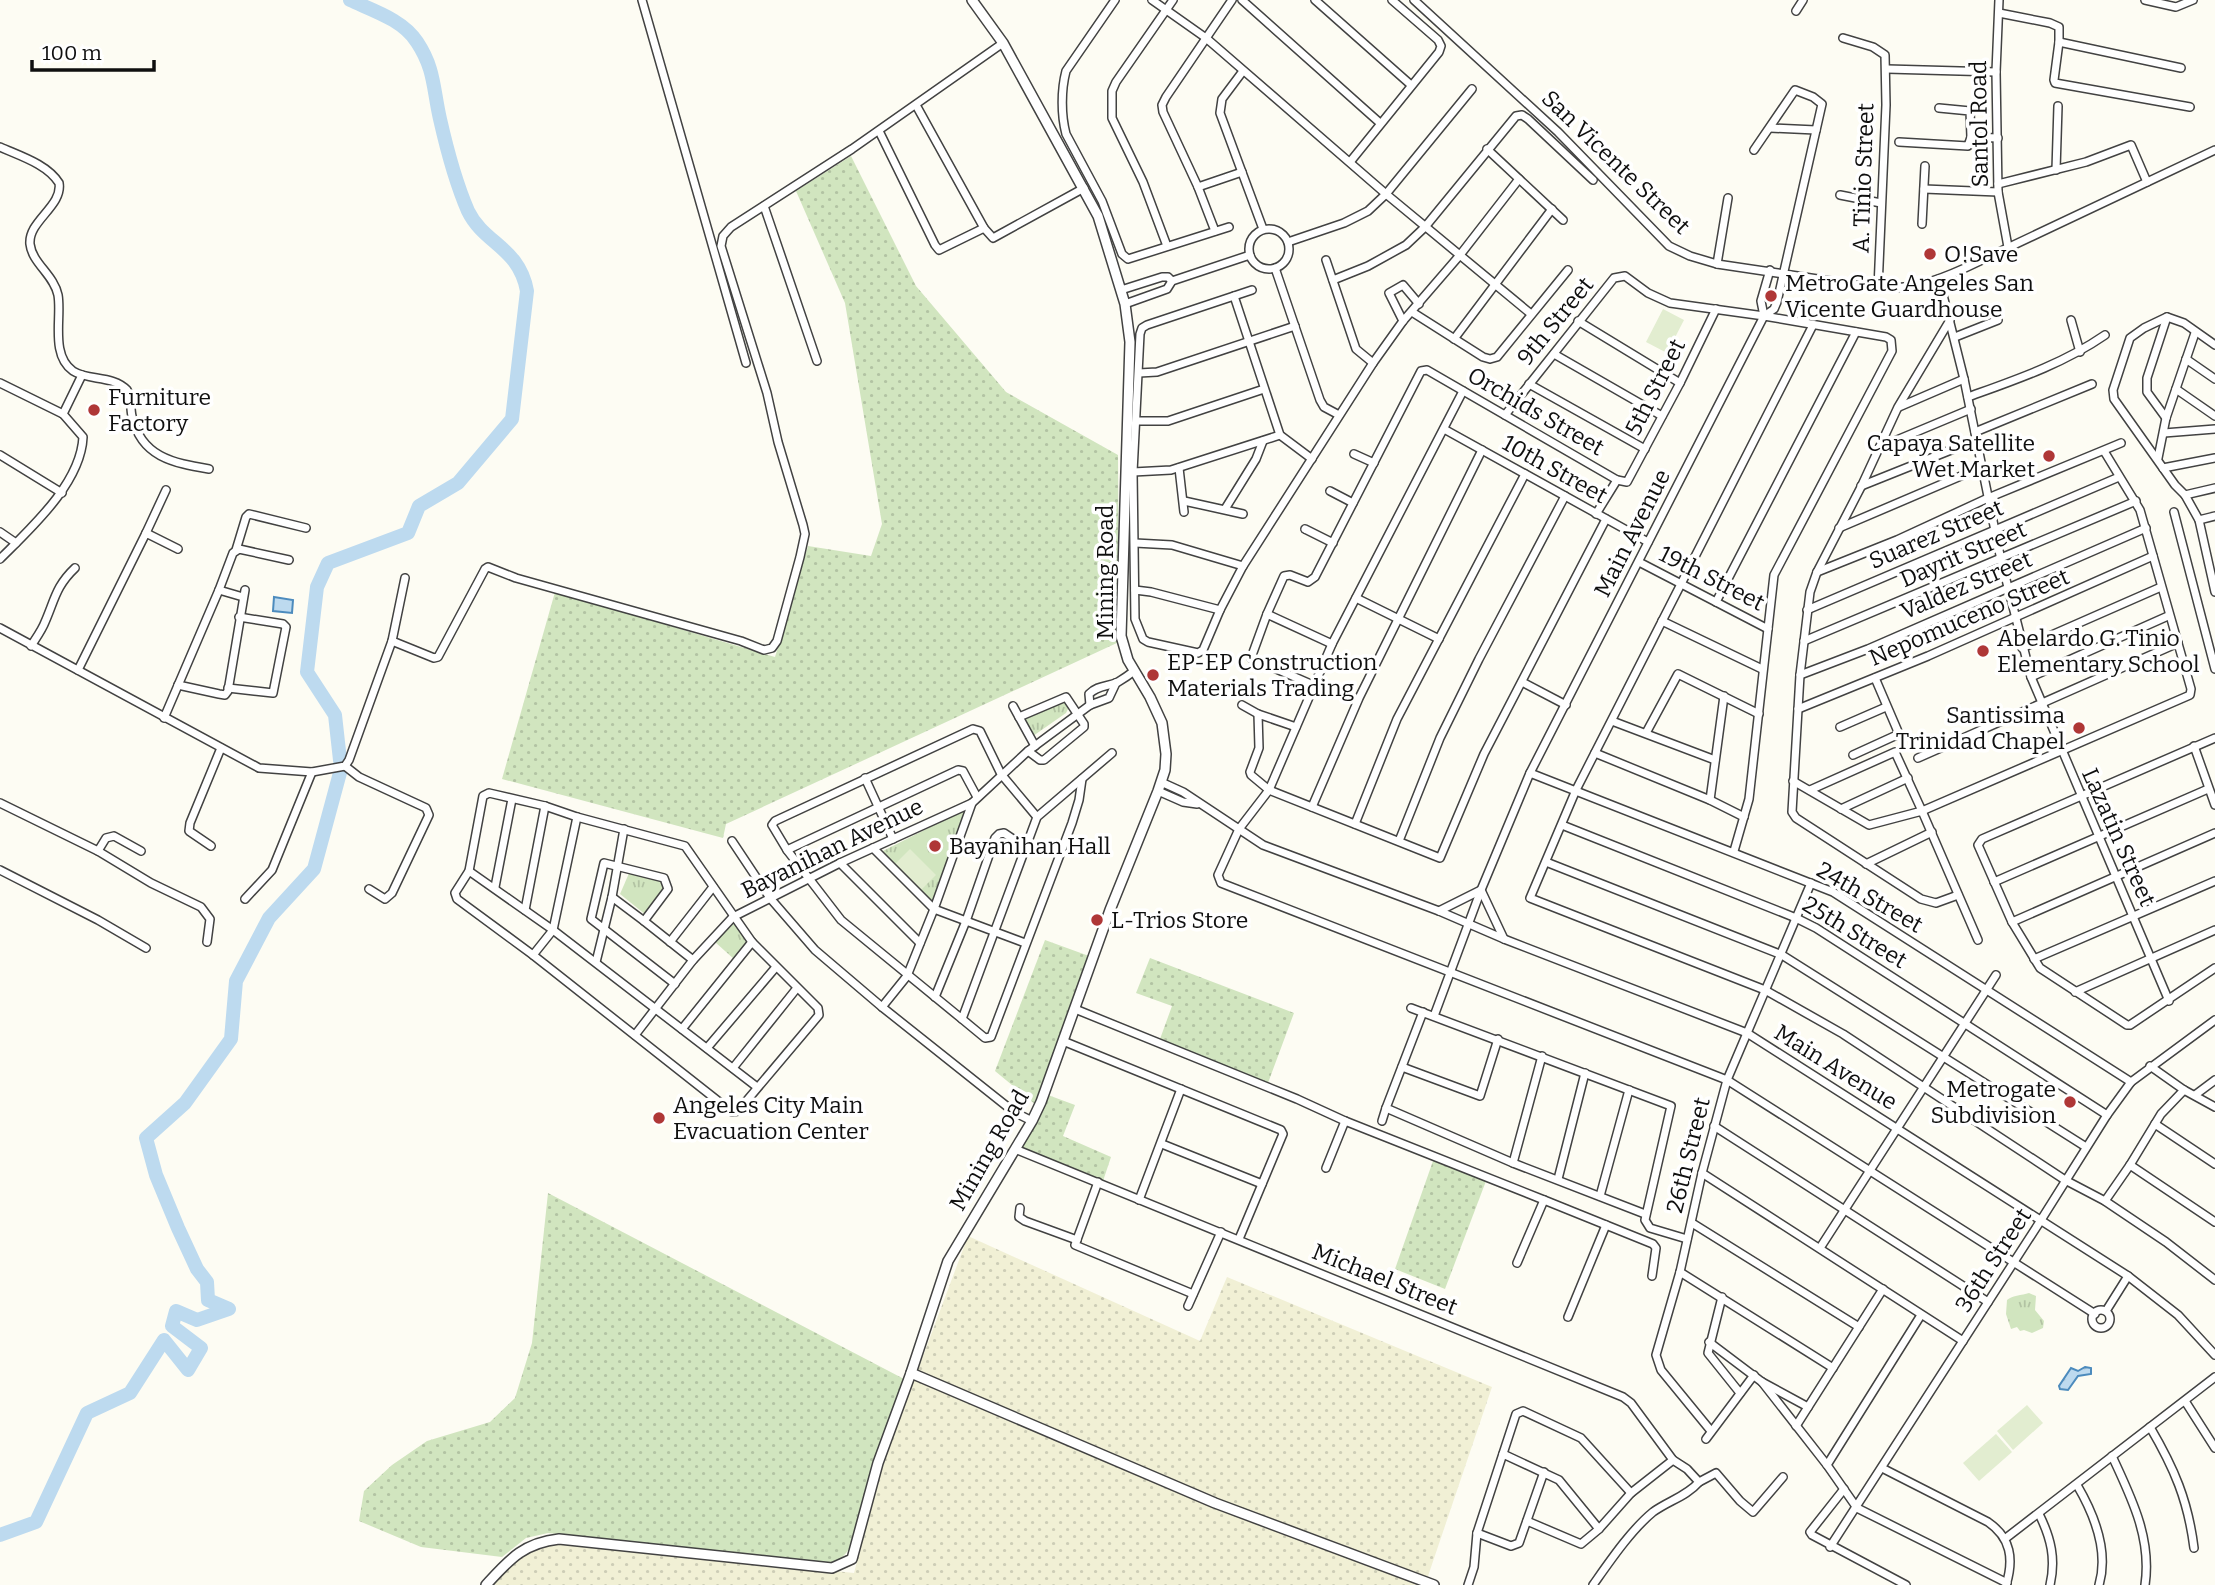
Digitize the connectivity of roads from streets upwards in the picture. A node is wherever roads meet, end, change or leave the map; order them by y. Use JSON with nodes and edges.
{"nodes":[{"id":1,"x":642,"y":0,"type":"edge"},
{"id":2,"x":972,"y":0,"type":"edge"},
{"id":3,"x":1115,"y":0,"type":"edge"},
{"id":4,"x":1152,"y":0,"type":"edge"},
{"id":5,"x":1173,"y":0,"type":"edge"},
{"id":6,"x":1232,"y":0,"type":"edge"},
{"id":7,"x":1242,"y":0,"type":"edge"},
{"id":8,"x":1315,"y":0,"type":"edge"},
{"id":9,"x":1392,"y":0,"type":"edge"},
{"id":10,"x":1414,"y":0,"type":"edge"},
{"id":11,"x":1802,"y":0,"type":"edge"},
{"id":12,"x":1999,"y":0,"type":"edge"},
{"id":13,"x":2145,"y":0,"type":"edge"},
{"id":14,"x":2193,"y":0,"type":"edge"},
{"id":15,"x":1167,"y":10,"type":"junction"},
{"id":16,"x":1796,"y":11,"type":"dead end"},
{"id":17,"x":1999,"y":13,"type":"junction"},
{"id":18,"x":1206,"y":38,"type":"junction"},
{"id":19,"x":1843,"y":38,"type":"dead end"},
{"id":20,"x":2059,"y":42,"type":"junction"},
{"id":21,"x":1003,"y":43,"type":"junction"},
{"id":22,"x":2181,"y":68,"type":"dead end"},
{"id":23,"x":1887,"y":69,"type":"junction"},
{"id":24,"x":1243,"y":71,"type":"junction"},
{"id":25,"x":1996,"y":72,"type":"junction"},
{"id":26,"x":1411,"y":85,"type":"junction"},
{"id":27,"x":1472,"y":89,"type":"dead end"},
{"id":28,"x":916,"y":105,"type":"junction"},
{"id":29,"x":2058,"y":106,"type":"dead end"},
{"id":30,"x":1939,"y":107,"type":"dead end"},
{"id":31,"x":2190,"y":107,"type":"dead end"},
{"id":32,"x":1380,"y":123,"type":"junction"},
{"id":33,"x":1770,"y":128,"type":"junction"},
{"id":34,"x":1816,"y":130,"type":"junction"},
{"id":35,"x":879,"y":131,"type":"junction"},
{"id":36,"x":1971,"y":137,"type":"junction"},
{"id":37,"x":1998,"y":138,"type":"junction"},
{"id":38,"x":1899,"y":142,"type":"dead end"},
{"id":39,"x":0,"y":147,"type":"edge"},
{"id":40,"x":1487,"y":149,"type":"junction"},
{"id":41,"x":1754,"y":150,"type":"dead end"},
{"id":42,"x":2215,"y":150,"type":"edge"},
{"id":43,"x":1350,"y":162,"type":"junction"},
{"id":44,"x":1925,"y":166,"type":"dead end"},
{"id":45,"x":2056,"y":170,"type":"junction"},
{"id":46,"x":1242,"y":172,"type":"junction"},
{"id":47,"x":1519,"y":179,"type":"junction"},
{"id":48,"x":1593,"y":180,"type":"dead end"},
{"id":49,"x":2147,"y":182,"type":"junction"},
{"id":50,"x":1198,"y":187,"type":"junction"},
{"id":51,"x":1084,"y":188,"type":"junction"},
{"id":52,"x":1998,"y":188,"type":"junction"},
{"id":53,"x":1924,"y":189,"type":"junction"},
{"id":54,"x":1386,"y":194,"type":"junction"},
{"id":55,"x":1840,"y":195,"type":"dead end"},
{"id":56,"x":1728,"y":198,"type":"dead end"},
{"id":57,"x":1881,"y":203,"type":"junction"},
{"id":58,"x":764,"y":206,"type":"junction"},
{"id":59,"x":1552,"y":209,"type":"junction"},
{"id":60,"x":1563,"y":220,"type":"dead end"},
{"id":61,"x":1922,"y":224,"type":"dead end"},
{"id":62,"x":1228,"y":227,"type":"dead end"},
{"id":63,"x":1425,"y":227,"type":"junction"},
{"id":64,"x":984,"y":228,"type":"junction"},
{"id":65,"x":1263,"y":229,"type":"junction"},
{"id":66,"x":1215,"y":231,"type":"junction"},
{"id":67,"x":710,"y":236,"type":"junction"},
{"id":68,"x":723,"y":236,"type":"junction"},
{"id":69,"x":1288,"y":242,"type":"junction"},
{"id":70,"x":1167,"y":246,"type":"junction"},
{"id":71,"x":2008,"y":247,"type":"junction"},
{"id":72,"x":1460,"y":255,"type":"junction"},
{"id":73,"x":1250,"y":256,"type":"junction"},
{"id":74,"x":1326,"y":260,"type":"dead end"},
{"id":75,"x":1717,"y":264,"type":"junction"},
{"id":76,"x":1275,"y":268,"type":"junction"},
{"id":77,"x":1568,"y":270,"type":"dead end"},
{"id":78,"x":1770,"y":270,"type":"junction"},
{"id":79,"x":1784,"y":272,"type":"junction"},
{"id":80,"x":1940,"y":279,"type":"junction"},
{"id":81,"x":1333,"y":280,"type":"junction"},
{"id":82,"x":1172,"y":281,"type":"junction"},
{"id":83,"x":1141,"y":284,"type":"junction"},
{"id":84,"x":1495,"y":284,"type":"junction"},
{"id":85,"x":1878,"y":288,"type":"junction"},
{"id":86,"x":1121,"y":290,"type":"junction"},
{"id":87,"x":1252,"y":290,"type":"dead end"},
{"id":88,"x":1234,"y":296,"type":"junction"},
{"id":89,"x":1146,"y":297,"type":"junction"},
{"id":90,"x":1419,"y":303,"type":"junction"},
{"id":91,"x":1125,"y":304,"type":"junction"},
{"id":92,"x":1716,"y":309,"type":"junction"},
{"id":93,"x":1412,"y":312,"type":"junction"},
{"id":94,"x":1531,"y":314,"type":"junction"},
{"id":95,"x":1765,"y":316,"type":"junction"},
{"id":96,"x":2167,"y":317,"type":"junction"},
{"id":97,"x":1951,"y":320,"type":"junction"},
{"id":98,"x":1998,"y":320,"type":"dead end"},
{"id":99,"x":2071,"y":320,"type":"dead end"},
{"id":100,"x":1403,"y":321,"type":"junction"},
{"id":101,"x":1578,"y":321,"type":"junction"},
{"id":102,"x":1813,"y":325,"type":"junction"},
{"id":103,"x":1295,"y":326,"type":"junction"},
{"id":104,"x":1856,"y":332,"type":"junction"},
{"id":105,"x":2195,"y":333,"type":"junction"},
{"id":106,"x":2105,"y":335,"type":"dead end"},
{"id":107,"x":1955,"y":337,"type":"junction"},
{"id":108,"x":1454,"y":339,"type":"junction"},
{"id":109,"x":1249,"y":342,"type":"junction"},
{"id":110,"x":2215,"y":345,"type":"edge"},
{"id":111,"x":2080,"y":352,"type":"junction"},
{"id":112,"x":1554,"y":354,"type":"junction"},
{"id":113,"x":2186,"y":359,"type":"junction"},
{"id":114,"x":817,"y":361,"type":"dead end"},
{"id":115,"x":746,"y":363,"type":"dead end"},
{"id":116,"x":1373,"y":363,"type":"junction"},
{"id":117,"x":1139,"y":373,"type":"junction"},
{"id":118,"x":82,"y":375,"type":"junction"},
{"id":119,"x":1964,"y":379,"type":"junction"},
{"id":120,"x":2215,"y":380,"type":"edge"},
{"id":121,"x":0,"y":383,"type":"edge"},
{"id":122,"x":1680,"y":383,"type":"junction"},
{"id":123,"x":1529,"y":384,"type":"junction"},
{"id":124,"x":2092,"y":384,"type":"dead end"},
{"id":125,"x":1265,"y":389,"type":"junction"},
{"id":126,"x":2176,"y":389,"type":"junction"},
{"id":127,"x":1463,"y":391,"type":"junction"},
{"id":128,"x":1968,"y":397,"type":"junction"},
{"id":129,"x":1898,"y":407,"type":"junction"},
{"id":130,"x":1970,"y":409,"type":"junction"},
{"id":131,"x":63,"y":414,"type":"junction"},
{"id":132,"x":1339,"y":415,"type":"junction"},
{"id":133,"x":1505,"y":415,"type":"junction"},
{"id":134,"x":1662,"y":416,"type":"junction"},
{"id":135,"x":2215,"y":416,"type":"edge"},
{"id":136,"x":2166,"y":418,"type":"junction"},
{"id":137,"x":1137,"y":421,"type":"junction"},
{"id":138,"x":1444,"y":429,"type":"junction"},
{"id":139,"x":2215,"y":429,"type":"edge"},
{"id":140,"x":2164,"y":433,"type":"junction"},
{"id":141,"x":1280,"y":435,"type":"junction"},
{"id":142,"x":1975,"y":436,"type":"junction"},
{"id":143,"x":1263,"y":441,"type":"junction"},
{"id":144,"x":2121,"y":443,"type":"dead end"},
{"id":145,"x":1880,"y":447,"type":"junction"},
{"id":146,"x":1645,"y":449,"type":"junction"},
{"id":147,"x":1482,"y":450,"type":"junction"},
{"id":148,"x":2104,"y":452,"type":"junction"},
{"id":149,"x":1354,"y":454,"type":"dead end"},
{"id":150,"x":0,"y":455,"type":"edge"},
{"id":151,"x":2158,"y":458,"type":"junction"},
{"id":152,"x":2215,"y":458,"type":"edge"},
{"id":153,"x":1312,"y":459,"type":"junction"},
{"id":154,"x":1374,"y":463,"type":"junction"},
{"id":155,"x":1982,"y":467,"type":"junction"},
{"id":156,"x":1179,"y":468,"type":"junction"},
{"id":157,"x":2163,"y":468,"type":"junction"},
{"id":158,"x":209,"y":469,"type":"dead end"},
{"id":159,"x":1133,"y":471,"type":"junction"},
{"id":160,"x":1525,"y":474,"type":"junction"},
{"id":161,"x":2119,"y":477,"type":"junction"},
{"id":162,"x":1617,"y":480,"type":"junction"},
{"id":163,"x":1627,"y":482,"type":"joint"},
{"id":164,"x":1861,"y":487,"type":"junction"},
{"id":165,"x":2215,"y":488,"type":"edge"},
{"id":166,"x":166,"y":490,"type":"dead end"},
{"id":167,"x":1330,"y":491,"type":"dead end"},
{"id":168,"x":62,"y":492,"type":"junction"},
{"id":169,"x":2185,"y":495,"type":"junction"},
{"id":170,"x":1565,"y":496,"type":"junction"},
{"id":171,"x":1988,"y":498,"type":"junction"},
{"id":172,"x":1184,"y":501,"type":"junction"},
{"id":173,"x":2136,"y":501,"type":"junction"},
{"id":174,"x":1353,"y":503,"type":"junction"},
{"id":175,"x":1225,"y":509,"type":"junction"},
{"id":176,"x":1184,"y":512,"type":"dead end"},
{"id":177,"x":2174,"y":512,"type":"dead end"},
{"id":178,"x":1597,"y":513,"type":"junction"},
{"id":179,"x":1242,"y":514,"type":"dead end"},
{"id":180,"x":2215,"y":516,"type":"edge"},
{"id":181,"x":1606,"y":519,"type":"junction"},
{"id":182,"x":2199,"y":520,"type":"junction"},
{"id":183,"x":306,"y":528,"type":"dead end"},
{"id":184,"x":1839,"y":528,"type":"junction"},
{"id":185,"x":2146,"y":528,"type":"junction"},
{"id":186,"x":1305,"y":529,"type":"dead end"},
{"id":187,"x":1996,"y":529,"type":"junction"},
{"id":188,"x":0,"y":532,"type":"edge"},
{"id":189,"x":146,"y":533,"type":"junction"},
{"id":190,"x":1333,"y":542,"type":"junction"},
{"id":191,"x":1648,"y":542,"type":"junction"},
{"id":192,"x":16,"y":543,"type":"junction"},
{"id":193,"x":1135,"y":543,"type":"junction"},
{"id":194,"x":2215,"y":548,"type":"edge"},
{"id":195,"x":178,"y":549,"type":"dead end"},
{"id":196,"x":2206,"y":550,"type":"junction"},
{"id":197,"x":236,"y":551,"type":"junction"},
{"id":198,"x":2153,"y":556,"type":"junction"},
{"id":199,"x":0,"y":559,"type":"edge"},
{"id":200,"x":2001,"y":559,"type":"junction"},
{"id":201,"x":289,"y":560,"type":"dead end"},
{"id":202,"x":1639,"y":562,"type":"junction"},
{"id":203,"x":1243,"y":566,"type":"junction"},
{"id":204,"x":75,"y":568,"type":"dead end"},
{"id":205,"x":1817,"y":572,"type":"junction"},
{"id":206,"x":405,"y":578,"type":"dead end"},
{"id":207,"x":1681,"y":583,"type":"junction"},
{"id":208,"x":2008,"y":587,"type":"junction"},
{"id":209,"x":2161,"y":587,"type":"junction"},
{"id":210,"x":2214,"y":587,"type":"edge"},
{"id":211,"x":219,"y":590,"type":"junction"},
{"id":212,"x":1135,"y":590,"type":"junction"},
{"id":213,"x":1356,"y":598,"type":"junction"},
{"id":214,"x":1716,"y":602,"type":"junction"},
{"id":215,"x":1220,"y":610,"type":"junction"},
{"id":216,"x":1807,"y":610,"type":"junction"},
{"id":217,"x":1267,"y":614,"type":"junction"},
{"id":218,"x":2168,"y":616,"type":"junction"},
{"id":219,"x":239,"y":617,"type":"junction"},
{"id":220,"x":2014,"y":618,"type":"junction"},
{"id":221,"x":1399,"y":620,"type":"junction"},
{"id":222,"x":1662,"y":621,"type":"junction"},
{"id":223,"x":0,"y":628,"type":"edge"},
{"id":224,"x":1768,"y":629,"type":"junction"},
{"id":225,"x":1439,"y":639,"type":"junction"},
{"id":226,"x":392,"y":641,"type":"junction"},
{"id":227,"x":1804,"y":641,"type":"junction"},
{"id":228,"x":2178,"y":643,"type":"junction"},
{"id":229,"x":1332,"y":644,"type":"junction"},
{"id":230,"x":31,"y":646,"type":"junction"},
{"id":231,"x":2022,"y":648,"type":"junction"},
{"id":232,"x":1762,"y":669,"type":"junction"},
{"id":233,"x":2215,"y":669,"type":"edge"},
{"id":234,"x":78,"y":670,"type":"junction"},
{"id":235,"x":1134,"y":671,"type":"junction"},
{"id":236,"x":1800,"y":675,"type":"junction"},
{"id":237,"x":2031,"y":677,"type":"junction"},
{"id":238,"x":1875,"y":678,"type":"junction"},
{"id":239,"x":1522,"y":682,"type":"junction"},
{"id":240,"x":1116,"y":683,"type":"junction"},
{"id":241,"x":178,"y":685,"type":"junction"},
{"id":242,"x":1313,"y":685,"type":"junction"},
{"id":243,"x":228,"y":688,"type":"junction"},
{"id":244,"x":1724,"y":696,"type":"junction"},
{"id":245,"x":1090,"y":705,"type":"junction"},
{"id":246,"x":1242,"y":705,"type":"dead end"},
{"id":247,"x":1566,"y":705,"type":"junction"},
{"id":248,"x":2041,"y":705,"type":"junction"},
{"id":249,"x":1013,"y":706,"type":"dead end"},
{"id":250,"x":1886,"y":707,"type":"junction"},
{"id":251,"x":1798,"y":709,"type":"junction"},
{"id":252,"x":1258,"y":713,"type":"junction"},
{"id":253,"x":1078,"y":714,"type":"junction"},
{"id":254,"x":1759,"y":714,"type":"junction"},
{"id":255,"x":1019,"y":717,"type":"junction"},
{"id":256,"x":164,"y":718,"type":"junction"},
{"id":257,"x":1612,"y":721,"type":"junction"},
{"id":258,"x":1296,"y":727,"type":"junction"},
{"id":259,"x":1840,"y":727,"type":"dead end"},
{"id":260,"x":1646,"y":733,"type":"junction"},
{"id":261,"x":2215,"y":738,"type":"edge"},
{"id":262,"x":2194,"y":746,"type":"junction"},
{"id":263,"x":221,"y":748,"type":"junction"},
{"id":264,"x":1031,"y":748,"type":"junction"},
{"id":265,"x":2061,"y":751,"type":"junction"},
{"id":266,"x":1112,"y":753,"type":"dead end"},
{"id":267,"x":1595,"y":753,"type":"junction"},
{"id":268,"x":1853,"y":755,"type":"dead end"},
{"id":269,"x":1918,"y":758,"type":"dead end"},
{"id":270,"x":1714,"y":760,"type":"junction"},
{"id":271,"x":341,"y":766,"type":"junction"},
{"id":272,"x":312,"y":772,"type":"junction"},
{"id":273,"x":1530,"y":773,"type":"junction"},
{"id":274,"x":1001,"y":774,"type":"junction"},
{"id":275,"x":865,"y":778,"type":"junction"},
{"id":276,"x":1082,"y":778,"type":"junction"},
{"id":277,"x":1908,"y":778,"type":"junction"},
{"id":278,"x":1793,"y":781,"type":"junction"},
{"id":279,"x":1160,"y":787,"type":"junction"},
{"id":280,"x":2208,"y":789,"type":"junction"},
{"id":281,"x":1269,"y":790,"type":"junction"},
{"id":282,"x":1576,"y":790,"type":"junction"},
{"id":283,"x":1810,"y":790,"type":"junction"},
{"id":284,"x":2081,"y":796,"type":"junction"},
{"id":285,"x":512,"y":799,"type":"junction"},
{"id":286,"x":974,"y":800,"type":"junction"},
{"id":287,"x":1710,"y":800,"type":"junction"},
{"id":288,"x":0,"y":803,"type":"edge"},
{"id":289,"x":2215,"y":805,"type":"edge"},
{"id":290,"x":545,"y":806,"type":"junction"},
{"id":291,"x":878,"y":806,"type":"junction"},
{"id":292,"x":1312,"y":807,"type":"junction"},
{"id":293,"x":1841,"y":809,"type":"junction"},
{"id":294,"x":1922,"y":811,"type":"junction"},
{"id":295,"x":577,"y":817,"type":"junction"},
{"id":296,"x":1037,"y":817,"type":"junction"},
{"id":297,"x":1744,"y":817,"type":"junction"},
{"id":298,"x":1355,"y":824,"type":"junction"},
{"id":299,"x":1562,"y":825,"type":"junction"},
{"id":300,"x":1239,"y":829,"type":"junction"},
{"id":301,"x":624,"y":830,"type":"junction"},
{"id":302,"x":1932,"y":832,"type":"junction"},
{"id":303,"x":2215,"y":833,"type":"edge"},
{"id":304,"x":2098,"y":838,"type":"junction"},
{"id":305,"x":893,"y":839,"type":"junction"},
{"id":306,"x":732,"y":841,"type":"dead end"},
{"id":307,"x":1399,"y":841,"type":"junction"},
{"id":308,"x":211,"y":846,"type":"dead end"},
{"id":309,"x":873,"y":848,"type":"junction"},
{"id":310,"x":1025,"y":848,"type":"junction"},
{"id":311,"x":787,"y":850,"type":"junction"},
{"id":312,"x":98,"y":851,"type":"junction"},
{"id":313,"x":141,"y":851,"type":"dead end"},
{"id":314,"x":1734,"y":851,"type":"junction"},
{"id":315,"x":1546,"y":862,"type":"junction"},
{"id":316,"x":840,"y":863,"type":"junction"},
{"id":317,"x":1866,"y":864,"type":"junction"},
{"id":318,"x":618,"y":865,"type":"junction"},
{"id":319,"x":0,"y":870,"type":"edge"},
{"id":320,"x":469,"y":871,"type":"junction"},
{"id":321,"x":2117,"y":877,"type":"junction"},
{"id":322,"x":808,"y":878,"type":"junction"},
{"id":323,"x":2215,"y":881,"type":"edge"},
{"id":324,"x":1994,"y":882,"type":"junction"},
{"id":325,"x":1811,"y":883,"type":"junction"},
{"id":326,"x":495,"y":887,"type":"junction"},
{"id":327,"x":713,"y":887,"type":"junction"},
{"id":328,"x":369,"y":889,"type":"dead end"},
{"id":329,"x":1481,"y":890,"type":"junction"},
{"id":330,"x":1958,"y":895,"type":"junction"},
{"id":331,"x":612,"y":897,"type":"junction"},
{"id":332,"x":245,"y":898,"type":"dead end"},
{"id":333,"x":770,"y":898,"type":"junction"},
{"id":334,"x":934,"y":909,"type":"junction"},
{"id":335,"x":525,"y":910,"type":"junction"},
{"id":336,"x":1439,"y":911,"type":"junction"},
{"id":337,"x":2133,"y":916,"type":"junction"},
{"id":338,"x":733,"y":917,"type":"junction"},
{"id":339,"x":1796,"y":918,"type":"junction"},
{"id":340,"x":966,"y":921,"type":"junction"},
{"id":341,"x":644,"y":922,"type":"junction"},
{"id":342,"x":2012,"y":922,"type":"junction"},
{"id":343,"x":1469,"y":924,"type":"junction"},
{"id":344,"x":605,"y":928,"type":"junction"},
{"id":345,"x":553,"y":930,"type":"junction"},
{"id":346,"x":2215,"y":930,"type":"edge"},
{"id":347,"x":995,"y":932,"type":"junction"},
{"id":348,"x":1504,"y":939,"type":"junction"},
{"id":349,"x":1979,"y":940,"type":"dead end"},
{"id":350,"x":206,"y":942,"type":"dead end"},
{"id":351,"x":670,"y":942,"type":"junction"},
{"id":352,"x":752,"y":942,"type":"junction"},
{"id":353,"x":920,"y":943,"type":"junction"},
{"id":354,"x":1025,"y":943,"type":"junction"},
{"id":355,"x":146,"y":948,"type":"dead end"},
{"id":356,"x":533,"y":955,"type":"junction"},
{"id":357,"x":1782,"y":955,"type":"junction"},
{"id":358,"x":2034,"y":959,"type":"junction"},
{"id":359,"x":2151,"y":959,"type":"junction"},
{"id":360,"x":693,"y":961,"type":"junction"},
{"id":361,"x":596,"y":962,"type":"junction"},
{"id":362,"x":776,"y":967,"type":"junction"},
{"id":363,"x":2215,"y":968,"type":"edge"},
{"id":364,"x":1450,"y":973,"type":"junction"},
{"id":365,"x":1996,"y":975,"type":"dead end"},
{"id":366,"x":907,"y":976,"type":"junction"},
{"id":367,"x":675,"y":984,"type":"junction"},
{"id":368,"x":797,"y":988,"type":"junction"},
{"id":369,"x":1765,"y":990,"type":"junction"},
{"id":370,"x":1987,"y":991,"type":"junction"},
{"id":371,"x":2075,"y":992,"type":"junction"},
{"id":372,"x":935,"y":997,"type":"junction"},
{"id":373,"x":2169,"y":1001,"type":"junction"},
{"id":374,"x":882,"y":1007,"type":"junction"},
{"id":375,"x":1411,"y":1008,"type":"dead end"},
{"id":376,"x":657,"y":1009,"type":"junction"},
{"id":377,"x":1075,"y":1009,"type":"junction"},
{"id":378,"x":1423,"y":1012,"type":"junction"},
{"id":379,"x":1434,"y":1016,"type":"junction"},
{"id":380,"x":962,"y":1020,"type":"junction"},
{"id":381,"x":2215,"y":1020,"type":"edge"},
{"id":382,"x":1966,"y":1023,"type":"junction"},
{"id":383,"x":682,"y":1029,"type":"junction"},
{"id":384,"x":1746,"y":1033,"type":"junction"},
{"id":385,"x":635,"y":1035,"type":"junction"},
{"id":386,"x":1497,"y":1039,"type":"junction"},
{"id":387,"x":1063,"y":1041,"type":"junction"},
{"id":388,"x":707,"y":1048,"type":"junction"},
{"id":389,"x":1542,"y":1056,"type":"junction"},
{"id":390,"x":1944,"y":1056,"type":"junction"},
{"id":391,"x":2150,"y":1066,"type":"junction"},
{"id":392,"x":1402,"y":1067,"type":"junction"},
{"id":393,"x":733,"y":1068,"type":"junction"},
{"id":394,"x":1585,"y":1073,"type":"junction"},
{"id":395,"x":1727,"y":1080,"type":"junction"},
{"id":396,"x":2215,"y":1080,"type":"edge"},
{"id":397,"x":2131,"y":1082,"type":"junction"},
{"id":398,"x":757,"y":1087,"type":"junction"},
{"id":399,"x":1181,"y":1089,"type":"junction"},
{"id":400,"x":1923,"y":1089,"type":"junction"},
{"id":401,"x":1629,"y":1090,"type":"junction"},
{"id":402,"x":2184,"y":1090,"type":"junction"},
{"id":403,"x":2195,"y":1095,"type":"junction"},
{"id":404,"x":1674,"y":1097,"type":"dead end"},
{"id":405,"x":1671,"y":1106,"type":"junction"},
{"id":406,"x":2215,"y":1107,"type":"edge"},
{"id":407,"x":1386,"y":1108,"type":"junction"},
{"id":408,"x":2107,"y":1115,"type":"junction"},
{"id":409,"x":1032,"y":1121,"type":"junction"},
{"id":410,"x":1345,"y":1121,"type":"junction"},
{"id":411,"x":1382,"y":1121,"type":"dead end"},
{"id":412,"x":2155,"y":1124,"type":"junction"},
{"id":413,"x":1714,"y":1126,"type":"junction"},
{"id":414,"x":1898,"y":1128,"type":"junction"},
{"id":415,"x":1163,"y":1143,"type":"junction"},
{"id":416,"x":2086,"y":1147,"type":"junction"},
{"id":417,"x":1015,"y":1149,"type":"junction"},
{"id":418,"x":1513,"y":1163,"type":"junction"},
{"id":419,"x":2215,"y":1164,"type":"edge"},
{"id":420,"x":2130,"y":1165,"type":"junction"},
{"id":421,"x":1326,"y":1168,"type":"dead end"},
{"id":422,"x":1871,"y":1169,"type":"junction"},
{"id":423,"x":1702,"y":1173,"type":"junction"},
{"id":424,"x":1558,"y":1179,"type":"junction"},
{"id":425,"x":2065,"y":1180,"type":"junction"},
{"id":426,"x":1098,"y":1182,"type":"junction"},
{"id":427,"x":1262,"y":1184,"type":"junction"},
{"id":428,"x":1600,"y":1196,"type":"junction"},
{"id":429,"x":1139,"y":1200,"type":"junction"},
{"id":430,"x":1544,"y":1200,"type":"junction"},
{"id":431,"x":2105,"y":1201,"type":"junction"},
{"id":432,"x":1020,"y":1208,"type":"dead end"},
{"id":433,"x":1846,"y":1208,"type":"junction"},
{"id":434,"x":1645,"y":1214,"type":"junction"},
{"id":435,"x":2041,"y":1220,"type":"junction"},
{"id":436,"x":2215,"y":1222,"type":"edge"},
{"id":437,"x":1692,"y":1223,"type":"junction"},
{"id":438,"x":1606,"y":1225,"type":"junction"},
{"id":439,"x":1221,"y":1232,"type":"junction"},
{"id":440,"x":1239,"y":1239,"type":"junction"},
{"id":441,"x":1687,"y":1239,"type":"junction"},
{"id":442,"x":1077,"y":1240,"type":"junction"},
{"id":443,"x":1820,"y":1248,"type":"junction"},
{"id":444,"x":1517,"y":1263,"type":"dead end"},
{"id":445,"x":2013,"y":1263,"type":"junction"},
{"id":446,"x":1680,"y":1272,"type":"junction"},
{"id":447,"x":1652,"y":1276,"type":"dead end"},
{"id":448,"x":2128,"y":1276,"type":"junction"},
{"id":449,"x":2215,"y":1280,"type":"edge"},
{"id":450,"x":1883,"y":1289,"type":"junction"},
{"id":451,"x":1193,"y":1294,"type":"junction"},
{"id":452,"x":1722,"y":1297,"type":"junction"},
{"id":453,"x":1988,"y":1301,"type":"junction"},
{"id":454,"x":1188,"y":1306,"type":"dead end"},
{"id":455,"x":2106,"y":1311,"type":"junction"},
{"id":456,"x":2095,"y":1314,"type":"junction"},
{"id":457,"x":1921,"y":1315,"type":"junction"},
{"id":458,"x":1568,"y":1317,"type":"dead end"},
{"id":459,"x":1859,"y":1327,"type":"junction"},
{"id":460,"x":1963,"y":1341,"type":"junction"},
{"id":461,"x":1709,"y":1342,"type":"junction"},
{"id":462,"x":2215,"y":1355,"type":"edge"},
{"id":463,"x":1833,"y":1368,"type":"junction"},
{"id":464,"x":911,"y":1373,"type":"junction"},
{"id":465,"x":1754,"y":1375,"type":"junction"},
{"id":466,"x":2215,"y":1377,"type":"edge"},
{"id":467,"x":1762,"y":1381,"type":"junction"},
{"id":468,"x":1740,"y":1393,"type":"junction"},
{"id":469,"x":2185,"y":1401,"type":"junction"},
{"id":470,"x":1808,"y":1408,"type":"junction"},
{"id":471,"x":1796,"y":1426,"type":"junction"},
{"id":472,"x":2150,"y":1427,"type":"junction"},
{"id":473,"x":1711,"y":1431,"type":"junction"},
{"id":474,"x":1706,"y":1439,"type":"dead end"},
{"id":475,"x":2215,"y":1448,"type":"edge"},
{"id":476,"x":1503,"y":1454,"type":"junction"},
{"id":477,"x":2112,"y":1456,"type":"junction"},
{"id":478,"x":1674,"y":1460,"type":"junction"},
{"id":479,"x":1827,"y":1465,"type":"junction"},
{"id":480,"x":1882,"y":1468,"type":"junction"},
{"id":481,"x":1544,"y":1472,"type":"junction"},
{"id":482,"x":1783,"y":1477,"type":"dead end"},
{"id":483,"x":1699,"y":1482,"type":"junction"},
{"id":484,"x":2077,"y":1485,"type":"junction"},
{"id":485,"x":1844,"y":1489,"type":"junction"},
{"id":486,"x":1631,"y":1493,"type":"junction"},
{"id":487,"x":1857,"y":1508,"type":"junction"},
{"id":488,"x":2039,"y":1514,"type":"junction"},
{"id":489,"x":1527,"y":1521,"type":"junction"},
{"id":490,"x":1600,"y":1529,"type":"junction"},
{"id":491,"x":1477,"y":1533,"type":"junction"},
{"id":492,"x":2006,"y":1538,"type":"junction"},
{"id":493,"x":1830,"y":1547,"type":"junction"},
{"id":494,"x":2194,"y":1548,"type":"dead end"},
{"id":495,"x":2007,"y":1584,"type":"edge"},
{"id":496,"x":486,"y":1585,"type":"edge"},
{"id":497,"x":1434,"y":1585,"type":"edge"},
{"id":498,"x":1468,"y":1585,"type":"edge"},
{"id":499,"x":1593,"y":1585,"type":"edge"},
{"id":500,"x":1906,"y":1585,"type":"edge"},
{"id":501,"x":2050,"y":1585,"type":"edge"},
{"id":502,"x":2099,"y":1585,"type":"edge"},
{"id":503,"x":2146,"y":1585,"type":"edge"}],
"edges":[{"from":1,"to":67,"type":"street"},
{"from":2,"to":21,"type":"street","name":"Mining Road"},
{"from":3,"to":70,"type":"street"},
{"from":4,"to":15,"type":"street"},
{"from":5,"to":15,"type":"street"},
{"from":6,"to":18,"type":"street"},
{"from":7,"to":32,"type":"street"},
{"from":8,"to":26,"type":"street"},
{"from":9,"to":26,"type":"street"},
{"from":10,"to":75,"type":"street","name":"San Vicente Street"},
{"from":11,"to":16,"type":"street"},
{"from":12,"to":17,"type":"street","name":"Santol Road"},
{"from":13,"to":14,"type":"street"},
{"from":15,"to":18,"type":"street"},
{"from":15,"to":70,"type":"street"},
{"from":17,"to":20,"type":"street"},
{"from":17,"to":25,"type":"street","name":"Santol Road"},
{"from":18,"to":24,"type":"street"},
{"from":18,"to":50,"type":"street"},
{"from":19,"to":23,"type":"street"},
{"from":20,"to":22,"type":"street"},
{"from":20,"to":31,"type":"street"},
{"from":21,"to":28,"type":"street"},
{"from":21,"to":51,"type":"street","name":"Mining Road"},
{"from":23,"to":25,"type":"street"},
{"from":23,"to":57,"type":"street","name":"A. Tinio Street"},
{"from":24,"to":43,"type":"street"},
{"from":24,"to":46,"type":"street"},
{"from":25,"to":37,"type":"street","name":"Santol Road"},
{"from":26,"to":32,"type":"street"},
{"from":27,"to":54,"type":"street"},
{"from":28,"to":35,"type":"street"},
{"from":28,"to":64,"type":"street"},
{"from":29,"to":45,"type":"street"},
{"from":30,"to":36,"type":"street"},
{"from":32,"to":43,"type":"street"},
{"from":33,"to":34,"type":"street"},
{"from":33,"to":34,"type":"street","name":"Main Avenue"},
{"from":33,"to":41,"type":"street"},
{"from":34,"to":79,"type":"street","name":"Main Avenue"},
{"from":35,"to":58,"type":"street"},
{"from":35,"to":64,"type":"street"},
{"from":36,"to":37,"type":"street"},
{"from":36,"to":38,"type":"street"},
{"from":37,"to":52,"type":"street","name":"Santol Road"},
{"from":39,"to":118,"type":"street"},
{"from":40,"to":47,"type":"street"},
{"from":40,"to":48,"type":"street"},
{"from":40,"to":63,"type":"street"},
{"from":42,"to":49,"type":"street","name":"San Vicente Street"},
{"from":43,"to":54,"type":"street"},
{"from":44,"to":53,"type":"street"},
{"from":45,"to":49,"type":"street"},
{"from":45,"to":52,"type":"street"},
{"from":46,"to":50,"type":"street"},
{"from":46,"to":65,"type":"street"},
{"from":47,"to":59,"type":"street"},
{"from":47,"to":72,"type":"street"},
{"from":49,"to":71,"type":"street","name":"San Vicente Street"},
{"from":50,"to":66,"type":"street"},
{"from":51,"to":64,"type":"street"},
{"from":51,"to":86,"type":"street","name":"Mining Road"},
{"from":52,"to":53,"type":"street"},
{"from":52,"to":71,"type":"street","name":"Santol Road"},
{"from":53,"to":61,"type":"street"},
{"from":54,"to":63,"type":"street"},
{"from":54,"to":69,"type":"street"},
{"from":55,"to":57,"type":"street"},
{"from":56,"to":75,"type":"street"},
{"from":57,"to":85,"type":"street","name":"A. Tinio Street"},
{"from":58,"to":68,"type":"street"},
{"from":58,"to":114,"type":"street"},
{"from":59,"to":60,"type":"street"},
{"from":59,"to":84,"type":"street"},
{"from":62,"to":66,"type":"street"},
{"from":63,"to":72,"type":"street"},
{"from":63,"to":81,"type":"street"},
{"from":65,"to":69,"type":"street"},
{"from":65,"to":73,"type":"street"},
{"from":66,"to":70,"type":"street"},
{"from":67,"to":68,"type":"street"},
{"from":67,"to":115,"type":"street"},
{"from":68,"to":226,"type":"street"},
{"from":69,"to":76,"type":"street"},
{"from":71,"to":80,"type":"street","name":"San Vicente Street"},
{"from":72,"to":84,"type":"street"},
{"from":72,"to":90,"type":"street"},
{"from":73,"to":76,"type":"street"},
{"from":73,"to":82,"type":"street"},
{"from":74,"to":81,"type":"street"},
{"from":75,"to":78,"type":"street","name":"San Vicente Street"},
{"from":76,"to":103,"type":"street"},
{"from":77,"to":94,"type":"street"},
{"from":78,"to":79,"type":"street","name":"San Vicente Street"},
{"from":78,"to":95,"type":"street"},
{"from":79,"to":85,"type":"street","name":"San Vicente Street"},
{"from":79,"to":95,"type":"street","name":"Main Avenue"},
{"from":80,"to":85,"type":"street","name":"San Vicente Street"},
{"from":80,"to":97,"type":"street","name":"Lazatin Street"},
{"from":81,"to":116,"type":"street"},
{"from":82,"to":83,"type":"street"},
{"from":82,"to":89,"type":"street"},
{"from":83,"to":86,"type":"street"},
{"from":83,"to":89,"type":"street"},
{"from":84,"to":94,"type":"street"},
{"from":84,"to":108,"type":"street"},
{"from":86,"to":91,"type":"street","name":"Mining Road"},
{"from":87,"to":88,"type":"street"},
{"from":88,"to":109,"type":"street"},
{"from":88,"to":117,"type":"street"},
{"from":89,"to":91,"type":"street"},
{"from":90,"to":93,"type":"street"},
{"from":90,"to":100,"type":"street"},
{"from":91,"to":235,"type":"street","name":"Mining Road"},
{"from":92,"to":95,"type":"street","name":"9th Street"},
{"from":92,"to":101,"type":"street","name":"9th Street"},
{"from":92,"to":122,"type":"street","name":"5th Street"},
{"from":93,"to":100,"type":"street"},
{"from":93,"to":108,"type":"street"},
{"from":94,"to":108,"type":"street"},
{"from":95,"to":102,"type":"street","name":"9th Street"},
{"from":95,"to":191,"type":"street","name":"Main Avenue"},
{"from":96,"to":105,"type":"street"},
{"from":96,"to":136,"type":"street"},
{"from":96,"to":151,"type":"street"},
{"from":97,"to":107,"type":"street","name":"Lazatin Street"},
{"from":97,"to":129,"type":"street"},
{"from":98,"to":107,"type":"street"},
{"from":99,"to":111,"type":"street"},
{"from":100,"to":116,"type":"street"},
{"from":101,"to":112,"type":"street","name":"9th Street"},
{"from":101,"to":122,"type":"street"},
{"from":102,"to":104,"type":"street","name":"9th Street"},
{"from":102,"to":207,"type":"street"},
{"from":103,"to":109,"type":"street"},
{"from":103,"to":132,"type":"street"},
{"from":104,"to":214,"type":"street"},
{"from":104,"to":224,"type":"street","name":"9th Street"},
{"from":105,"to":110,"type":"street"},
{"from":105,"to":113,"type":"street"},
{"from":106,"to":111,"type":"street"},
{"from":107,"to":119,"type":"street","name":"Lazatin Street"},
{"from":109,"to":117,"type":"street"},
{"from":109,"to":125,"type":"street"},
{"from":111,"to":128,"type":"street"},
{"from":112,"to":123,"type":"street","name":"9th Street"},
{"from":112,"to":134,"type":"street"},
{"from":113,"to":120,"type":"street"},
{"from":113,"to":126,"type":"street"},
{"from":116,"to":132,"type":"street"},
{"from":117,"to":137,"type":"street"},
{"from":118,"to":131,"type":"street"},
{"from":118,"to":158,"type":"street"},
{"from":119,"to":128,"type":"street","name":"Lazatin Street"},
{"from":119,"to":129,"type":"street"},
{"from":121,"to":131,"type":"street"},
{"from":122,"to":134,"type":"street","name":"5th Street"},
{"from":123,"to":133,"type":"street","name":"9th Street"},
{"from":123,"to":146,"type":"street"},
{"from":124,"to":142,"type":"street"},
{"from":125,"to":137,"type":"street"},
{"from":125,"to":141,"type":"street"},
{"from":126,"to":135,"type":"street"},
{"from":126,"to":136,"type":"street"},
{"from":127,"to":133,"type":"street","name":"Orchids Street"},
{"from":127,"to":138,"type":"street"},
{"from":127,"to":154,"type":"street","name":"Orchids Street"},
{"from":128,"to":130,"type":"street","name":"Lazatin Street"},
{"from":129,"to":145,"type":"street"},
{"from":130,"to":142,"type":"street","name":"Lazatin Street"},
{"from":130,"to":145,"type":"street"},
{"from":131,"to":168,"type":"street"},
{"from":132,"to":153,"type":"street"},
{"from":133,"to":162,"type":"street","name":"Orchids Street"},
{"from":134,"to":146,"type":"street","name":"5th Street"},
{"from":136,"to":140,"type":"street"},
{"from":137,"to":159,"type":"street"},
{"from":138,"to":147,"type":"street","name":"10th Street"},
{"from":138,"to":213,"type":"street"},
{"from":139,"to":140,"type":"street"},
{"from":140,"to":151,"type":"street"},
{"from":141,"to":143,"type":"street"},
{"from":141,"to":153,"type":"street"},
{"from":142,"to":155,"type":"street","name":"Lazatin Street"},
{"from":142,"to":164,"type":"street"},
{"from":143,"to":156,"type":"street"},
{"from":143,"to":175,"type":"street"},
{"from":144,"to":148,"type":"street"},
{"from":145,"to":164,"type":"street"},
{"from":146,"to":163,"type":"street","name":"5th Street"},
{"from":147,"to":160,"type":"street","name":"10th Street"},
{"from":147,"to":221,"type":"street"},
{"from":148,"to":161,"type":"street"},
{"from":148,"to":171,"type":"street"},
{"from":149,"to":154,"type":"street"},
{"from":150,"to":168,"type":"street"},
{"from":151,"to":157,"type":"street"},
{"from":152,"to":157,"type":"street"},
{"from":153,"to":203,"type":"street"},
{"from":154,"to":174,"type":"street"},
{"from":155,"to":171,"type":"street","name":"Lazatin Street"},
{"from":155,"to":184,"type":"street"},
{"from":156,"to":159,"type":"street"},
{"from":156,"to":172,"type":"street"},
{"from":157,"to":169,"type":"street"},
{"from":159,"to":193,"type":"street"},
{"from":160,"to":170,"type":"street","name":"10th Street"},
{"from":160,"to":225,"type":"street"},
{"from":161,"to":173,"type":"street"},
{"from":161,"to":187,"type":"street","name":"Suarez Street"},
{"from":162,"to":163,"type":"street","name":"Orchids Street"},
{"from":162,"to":178,"type":"street"},
{"from":164,"to":184,"type":"street"},
{"from":165,"to":169,"type":"street"},
{"from":166,"to":189,"type":"street"},
{"from":167,"to":174,"type":"street"},
{"from":168,"to":192,"type":"street"},
{"from":169,"to":182,"type":"street"},
{"from":170,"to":178,"type":"street","name":"10th Street"},
{"from":170,"to":307,"type":"street"},
{"from":171,"to":187,"type":"street","name":"Lazatin Street"},
{"from":171,"to":205,"type":"street"},
{"from":172,"to":175,"type":"street"},
{"from":172,"to":176,"type":"street"},
{"from":173,"to":185,"type":"street"},
{"from":173,"to":200,"type":"street","name":"Dayrit Street"},
{"from":174,"to":190,"type":"street"},
{"from":175,"to":179,"type":"street"},
{"from":177,"to":233,"type":"street"},
{"from":178,"to":181,"type":"street","name":"10th Street"},
{"from":180,"to":182,"type":"street"},
{"from":181,"to":191,"type":"street","name":"10th Street"},
{"from":181,"to":239,"type":"street"},
{"from":182,"to":196,"type":"street"},
{"from":183,"to":197,"type":"street"},
{"from":184,"to":205,"type":"street"},
{"from":185,"to":198,"type":"street"},
{"from":185,"to":208,"type":"street","name":"Valdez Street"},
{"from":186,"to":190,"type":"street"},
{"from":187,"to":200,"type":"street","name":"Lazatin Street"},
{"from":187,"to":216,"type":"street","name":"Suarez Street"},
{"from":188,"to":192,"type":"street"},
{"from":189,"to":195,"type":"street"},
{"from":189,"to":234,"type":"street"},
{"from":190,"to":217,"type":"street"},
{"from":191,"to":202,"type":"street","name":"Main Avenue"},
{"from":192,"to":199,"type":"street"},
{"from":193,"to":203,"type":"street"},
{"from":193,"to":212,"type":"street"},
{"from":194,"to":196,"type":"street"},
{"from":196,"to":210,"type":"street"},
{"from":197,"to":201,"type":"street"},
{"from":197,"to":211,"type":"street"},
{"from":198,"to":209,"type":"street"},
{"from":198,"to":220,"type":"street","name":"Nepomuceno Street"},
{"from":200,"to":208,"type":"street","name":"Lazatin Street"},
{"from":200,"to":227,"type":"street","name":"Dayrit Street"},
{"from":202,"to":207,"type":"street","name":"19th Street"},
{"from":202,"to":247,"type":"street","name":"Main Avenue"},
{"from":203,"to":215,"type":"street"},
{"from":204,"to":230,"type":"street"},
{"from":205,"to":216,"type":"street"},
{"from":206,"to":226,"type":"street"},
{"from":207,"to":214,"type":"street","name":"19th Street"},
{"from":207,"to":222,"type":"street"},
{"from":208,"to":220,"type":"street","name":"Lazatin Street"},
{"from":208,"to":236,"type":"street","name":"Valdez Street"},
{"from":209,"to":218,"type":"street"},
{"from":209,"to":231,"type":"street"},
{"from":211,"to":219,"type":"street"},
{"from":211,"to":241,"type":"street"},
{"from":212,"to":215,"type":"street"},
{"from":212,"to":215,"type":"street"},
{"from":213,"to":221,"type":"street"},
{"from":213,"to":229,"type":"street"},
{"from":214,"to":224,"type":"street","name":"19th Street"},
{"from":216,"to":227,"type":"street"},
{"from":217,"to":229,"type":"street"},
{"from":217,"to":242,"type":"street"},
{"from":218,"to":228,"type":"street"},
{"from":218,"to":237,"type":"street"},
{"from":219,"to":243,"type":"street"},
{"from":219,"to":243,"type":"street"},
{"from":220,"to":231,"type":"street","name":"Lazatin Street"},
{"from":220,"to":238,"type":"street","name":"Nepomuceno Street"},
{"from":221,"to":225,"type":"street"},
{"from":221,"to":292,"type":"street"},
{"from":222,"to":232,"type":"street"},
{"from":222,"to":257,"type":"street"},
{"from":223,"to":230,"type":"street"},
{"from":224,"to":232,"type":"street"},
{"from":225,"to":298,"type":"street"},
{"from":226,"to":271,"type":"street"},
{"from":227,"to":236,"type":"street"},
{"from":228,"to":248,"type":"street"},
{"from":228,"to":265,"type":"street"},
{"from":229,"to":242,"type":"street"},
{"from":230,"to":234,"type":"street"},
{"from":231,"to":237,"type":"street","name":"Lazatin Street"},
{"from":232,"to":254,"type":"street"},
{"from":234,"to":256,"type":"street"},
{"from":235,"to":240,"type":"street"},
{"from":235,"to":279,"type":"street","name":"Mining Road"},
{"from":236,"to":251,"type":"street"},
{"from":237,"to":248,"type":"street","name":"Lazatin Street"},
{"from":238,"to":250,"type":"street"},
{"from":238,"to":251,"type":"street","name":"Nepomuceno Street"},
{"from":239,"to":247,"type":"street"},
{"from":239,"to":307,"type":"street"},
{"from":240,"to":245,"type":"street"},
{"from":240,"to":245,"type":"street"},
{"from":241,"to":243,"type":"street"},
{"from":241,"to":256,"type":"street"},
{"from":242,"to":258,"type":"street"},
{"from":244,"to":254,"type":"street"},
{"from":244,"to":260,"type":"street"},
{"from":244,"to":270,"type":"street"},
{"from":245,"to":253,"type":"street"},
{"from":246,"to":252,"type":"street"},
{"from":247,"to":273,"type":"street","name":"Main Avenue"},
{"from":248,"to":265,"type":"street","name":"Lazatin Street"},
{"from":248,"to":269,"type":"street"},
{"from":249,"to":255,"type":"street"},
{"from":250,"to":259,"type":"street"},
{"from":250,"to":268,"type":"street"},
{"from":251,"to":278,"type":"street"},
{"from":252,"to":258,"type":"street"},
{"from":252,"to":281,"type":"street"},
{"from":253,"to":255,"type":"street"},
{"from":253,"to":264,"type":"street"},
{"from":253,"to":264,"type":"street"},
{"from":254,"to":297,"type":"street"},
{"from":255,"to":264,"type":"street"},
{"from":256,"to":263,"type":"street"},
{"from":257,"to":260,"type":"street"},
{"from":257,"to":267,"type":"street"},
{"from":258,"to":281,"type":"street"},
{"from":260,"to":270,"type":"street"},
{"from":261,"to":262,"type":"street"},
{"from":262,"to":280,"type":"street"},
{"from":262,"to":284,"type":"street"},
{"from":263,"to":272,"type":"street"},
{"from":263,"to":308,"type":"street"},
{"from":264,"to":274,"type":"street"},
{"from":265,"to":284,"type":"street","name":"Lazatin Street"},
{"from":265,"to":294,"type":"street"},
{"from":266,"to":276,"type":"street"},
{"from":267,"to":282,"type":"street"},
{"from":267,"to":287,"type":"street"},
{"from":270,"to":287,"type":"street"},
{"from":271,"to":272,"type":"street"},
{"from":271,"to":328,"type":"street"},
{"from":272,"to":332,"type":"street"},
{"from":273,"to":282,"type":"street","name":"24th Street"},
{"from":273,"to":329,"type":"street","name":"Main Avenue"},
{"from":274,"to":275,"type":"street"},
{"from":274,"to":286,"type":"street"},
{"from":274,"to":296,"type":"street"},
{"from":275,"to":291,"type":"street"},
{"from":275,"to":311,"type":"street"},
{"from":276,"to":296,"type":"street"},
{"from":276,"to":354,"type":"street"},
{"from":277,"to":283,"type":"street"},
{"from":277,"to":293,"type":"street"},
{"from":277,"to":294,"type":"street"},
{"from":278,"to":283,"type":"street"},
{"from":278,"to":317,"type":"street"},
{"from":279,"to":300,"type":"street","name":"Main Avenue"},
{"from":279,"to":377,"type":"street","name":"Mining Road"},
{"from":280,"to":289,"type":"street"},
{"from":280,"to":304,"type":"street"},
{"from":281,"to":292,"type":"street"},
{"from":281,"to":300,"type":"street"},
{"from":282,"to":299,"type":"street"},
{"from":282,"to":314,"type":"street","name":"24th Street"},
{"from":283,"to":293,"type":"street"},
{"from":284,"to":304,"type":"street","name":"Lazatin Street"},
{"from":284,"to":324,"type":"street"},
{"from":285,"to":290,"type":"street"},
{"from":285,"to":320,"type":"street"},
{"from":285,"to":326,"type":"street"},
{"from":286,"to":291,"type":"street"},
{"from":286,"to":305,"type":"street","name":"Bayanihan Avenue"},
{"from":286,"to":334,"type":"street"},
{"from":287,"to":297,"type":"street"},
{"from":288,"to":312,"type":"street"},
{"from":290,"to":295,"type":"street"},
{"from":290,"to":335,"type":"street"},
{"from":291,"to":305,"type":"street"},
{"from":291,"to":311,"type":"street"},
{"from":292,"to":298,"type":"street"},
{"from":293,"to":294,"type":"street"},
{"from":294,"to":302,"type":"street"},
{"from":295,"to":301,"type":"street"},
{"from":295,"to":345,"type":"street"},
{"from":296,"to":310,"type":"street"},
{"from":297,"to":314,"type":"street"},
{"from":298,"to":307,"type":"street"},
{"from":299,"to":315,"type":"street"},
{"from":299,"to":339,"type":"street","name":"25th Street"},
{"from":300,"to":336,"type":"street","name":"Main Avenue"},
{"from":300,"to":364,"type":"street"},
{"from":301,"to":318,"type":"street"},
{"from":301,"to":327,"type":"street"},
{"from":302,"to":317,"type":"street"},
{"from":302,"to":330,"type":"street"},
{"from":303,"to":321,"type":"street"},
{"from":304,"to":321,"type":"street","name":"Lazatin Street"},
{"from":304,"to":324,"type":"street"},
{"from":305,"to":309,"type":"street","name":"Bayanihan Avenue"},
{"from":306,"to":333,"type":"street"},
{"from":309,"to":316,"type":"street","name":"Bayanihan Avenue"},
{"from":309,"to":334,"type":"street"},
{"from":310,"to":340,"type":"street"},
{"from":310,"to":347,"type":"street"},
{"from":311,"to":322,"type":"street"},
{"from":312,"to":313,"type":"street"},
{"from":312,"to":350,"type":"street"},
{"from":314,"to":325,"type":"street","name":"24th Street"},
{"from":315,"to":357,"type":"street"},
{"from":315,"to":369,"type":"street"},
{"from":316,"to":322,"type":"street","name":"Bayanihan Avenue"},
{"from":316,"to":353,"type":"street"},
{"from":317,"to":330,"type":"street"},
{"from":318,"to":331,"type":"street"},
{"from":318,"to":341,"type":"street"},
{"from":318,"to":344,"type":"street"},
{"from":319,"to":355,"type":"street"},
{"from":320,"to":326,"type":"street"},
{"from":320,"to":356,"type":"street"},
{"from":321,"to":337,"type":"street","name":"Lazatin Street"},
{"from":321,"to":342,"type":"street"},
{"from":322,"to":333,"type":"street","name":"Bayanihan Avenue"},
{"from":322,"to":366,"type":"street"},
{"from":323,"to":337,"type":"street"},
{"from":324,"to":342,"type":"street"},
{"from":325,"to":339,"type":"street","name":"26th Street"},
{"from":325,"to":370,"type":"street","name":"24th Street"},
{"from":326,"to":335,"type":"street"},
{"from":327,"to":338,"type":"street"},
{"from":327,"to":351,"type":"street"},
{"from":329,"to":336,"type":"street"},
{"from":329,"to":343,"type":"street","name":"Main Avenue"},
{"from":329,"to":348,"type":"street"},
{"from":330,"to":349,"type":"street"},
{"from":331,"to":341,"type":"street"},
{"from":331,"to":344,"type":"street"},
{"from":333,"to":338,"type":"street","name":"Bayanihan Avenue"},
{"from":333,"to":374,"type":"street"},
{"from":334,"to":340,"type":"street"},
{"from":334,"to":353,"type":"street"},
{"from":335,"to":345,"type":"street"},
{"from":336,"to":343,"type":"street","name":"Main Avenue"},
{"from":337,"to":358,"type":"street"},
{"from":337,"to":359,"type":"street","name":"Lazatin Street"},
{"from":338,"to":352,"type":"street"},
{"from":338,"to":360,"type":"street","name":"Bayanihan Avenue"},
{"from":339,"to":357,"type":"street","name":"26th Street"},
{"from":339,"to":382,"type":"street","name":"25th Street"},
{"from":340,"to":347,"type":"street"},
{"from":340,"to":372,"type":"street"},
{"from":341,"to":351,"type":"street"},
{"from":342,"to":358,"type":"street"},
{"from":343,"to":348,"type":"street","name":"Main Avenue"},
{"from":343,"to":364,"type":"street","name":"Main Avenue"},
{"from":344,"to":361,"type":"street"},
{"from":344,"to":367,"type":"street"},
{"from":345,"to":356,"type":"street"},
{"from":345,"to":361,"type":"street"},
{"from":346,"to":359,"type":"street"},
{"from":347,"to":354,"type":"street"},
{"from":347,"to":380,"type":"street"},
{"from":348,"to":384,"type":"street","name":"Main Avenue"},
{"from":351,"to":360,"type":"street"},
{"from":352,"to":362,"type":"street"},
{"from":352,"to":383,"type":"street"},
{"from":353,"to":366,"type":"street"},
{"from":354,"to":380,"type":"street"},
{"from":356,"to":385,"type":"street"},
{"from":357,"to":369,"type":"street","name":"26th Street"},
{"from":357,"to":390,"type":"street"},
{"from":358,"to":371,"type":"street"},
{"from":359,"to":371,"type":"street"},
{"from":359,"to":373,"type":"street","name":"Lazatin Street"},
{"from":360,"to":367,"type":"street","name":"Bayanihan Avenue"},
{"from":361,"to":376,"type":"street"},
{"from":362,"to":368,"type":"street"},
{"from":362,"to":388,"type":"street"},
{"from":363,"to":373,"type":"street"},
{"from":364,"to":379,"type":"street","name":"Main Avenue"},
{"from":364,"to":395,"type":"street"},
{"from":365,"to":370,"type":"street"},
{"from":366,"to":372,"type":"street"},
{"from":366,"to":374,"type":"street"},
{"from":367,"to":376,"type":"street","name":"Bayanihan Avenue"},
{"from":368,"to":393,"type":"street"},
{"from":368,"to":398,"type":"street"},
{"from":369,"to":384,"type":"street","name":"26th Street"},
{"from":369,"to":400,"type":"street"},
{"from":370,"to":382,"type":"street"},
{"from":370,"to":397,"type":"street","name":"24th Street"},
{"from":371,"to":373,"type":"street"},
{"from":372,"to":380,"type":"street"},
{"from":374,"to":409,"type":"street"},
{"from":375,"to":378,"type":"street"},
{"from":376,"to":383,"type":"street"},
{"from":376,"to":385,"type":"street","name":"Bayanihan Avenue"},
{"from":377,"to":387,"type":"street","name":"Mining Road"},
{"from":377,"to":410,"type":"street"},
{"from":378,"to":379,"type":"street"},
{"from":378,"to":392,"type":"street"},
{"from":379,"to":386,"type":"street"},
{"from":381,"to":391,"type":"street","name":"36th Street"},
{"from":382,"to":390,"type":"street"},
{"from":382,"to":408,"type":"street","name":"25th Street"},
{"from":383,"to":388,"type":"street"},
{"from":384,"to":395,"type":"street","name":"26th Street"},
{"from":384,"to":414,"type":"street","name":"Main Avenue"},
{"from":385,"to":398,"type":"street"},
{"from":386,"to":389,"type":"street"},
{"from":386,"to":392,"type":"street"},
{"from":387,"to":399,"type":"street"},
{"from":387,"to":409,"type":"street","name":"Mining Road"},
{"from":388,"to":393,"type":"street"},
{"from":389,"to":394,"type":"street"},
{"from":389,"to":418,"type":"street"},
{"from":390,"to":400,"type":"street"},
{"from":390,"to":416,"type":"street"},
{"from":391,"to":397,"type":"street","name":"36th Street"},
{"from":391,"to":402,"type":"street"},
{"from":392,"to":407,"type":"street"},
{"from":393,"to":398,"type":"street"},
{"from":394,"to":401,"type":"street"},
{"from":394,"to":424,"type":"street"},
{"from":395,"to":413,"type":"street","name":"26th Street"},
{"from":395,"to":422,"type":"street"},
{"from":396,"to":403,"type":"street"},
{"from":397,"to":408,"type":"street","name":"36th Street"},
{"from":399,"to":415,"type":"street"},
{"from":399,"to":427,"type":"street"},
{"from":400,"to":414,"type":"street"},
{"from":400,"to":425,"type":"street"},
{"from":401,"to":405,"type":"street"},
{"from":401,"to":428,"type":"street"},
{"from":402,"to":403,"type":"street"},
{"from":402,"to":412,"type":"street"},
{"from":403,"to":406,"type":"street"},
{"from":404,"to":405,"type":"street"},
{"from":405,"to":434,"type":"street"},
{"from":407,"to":411,"type":"street"},
{"from":407,"to":418,"type":"street"},
{"from":408,"to":416,"type":"street","name":"36th Street"},
{"from":409,"to":417,"type":"street","name":"Mining Road"},
{"from":410,"to":421,"type":"street"},
{"from":410,"to":430,"type":"street"},
{"from":412,"to":419,"type":"street"},
{"from":412,"to":420,"type":"street"},
{"from":413,"to":423,"type":"street","name":"26th Street"},
{"from":413,"to":433,"type":"street"},
{"from":414,"to":422,"type":"street"},
{"from":414,"to":435,"type":"street","name":"Main Avenue"},
{"from":415,"to":427,"type":"street"},
{"from":415,"to":429,"type":"street"},
{"from":416,"to":425,"type":"street","name":"36th Street"},
{"from":417,"to":426,"type":"street","name":"Michael Street"},
{"from":417,"to":464,"type":"street","name":"Mining Road"},
{"from":418,"to":424,"type":"street"},
{"from":420,"to":431,"type":"street"},
{"from":420,"to":436,"type":"street"},
{"from":422,"to":433,"type":"street"},
{"from":422,"to":445,"type":"street"},
{"from":423,"to":437,"type":"street","name":"26th Street"},
{"from":423,"to":443,"type":"street"},
{"from":424,"to":428,"type":"street"},
{"from":425,"to":431,"type":"street"},
{"from":425,"to":435,"type":"street","name":"36th Street"},
{"from":426,"to":429,"type":"street","name":"Michael Street"},
{"from":426,"to":442,"type":"street"},
{"from":427,"to":440,"type":"street"},
{"from":428,"to":434,"type":"street"},
{"from":429,"to":439,"type":"street","name":"Michael Street"},
{"from":430,"to":438,"type":"street"},
{"from":430,"to":444,"type":"street"},
{"from":431,"to":449,"type":"street"},
{"from":432,"to":442,"type":"street"},
{"from":433,"to":443,"type":"street"},
{"from":433,"to":453,"type":"street"},
{"from":434,"to":441,"type":"street"},
{"from":435,"to":445,"type":"street","name":"36th Street"},
{"from":435,"to":448,"type":"street","name":"Main Avenue"},
{"from":437,"to":441,"type":"street","name":"26th Street"},
{"from":437,"to":459,"type":"street"},
{"from":438,"to":447,"type":"street"},
{"from":438,"to":458,"type":"street"},
{"from":439,"to":440,"type":"street","name":"Michael Street"},
{"from":439,"to":451,"type":"street"},
{"from":440,"to":478,"type":"street","name":"Michael Street"},
{"from":441,"to":446,"type":"street","name":"26th Street"},
{"from":442,"to":451,"type":"street"},
{"from":443,"to":450,"type":"street"},
{"from":445,"to":453,"type":"street","name":"36th Street"},
{"from":445,"to":456,"type":"street"},
{"from":446,"to":452,"type":"street"},
{"from":446,"to":473,"type":"street","name":"26th Street"},
{"from":448,"to":455,"type":"street"},
{"from":448,"to":462,"type":"street","name":"Main Avenue"},
{"from":450,"to":457,"type":"street"},
{"from":450,"to":459,"type":"street"},
{"from":451,"to":454,"type":"street"},
{"from":452,"to":461,"type":"street"},
{"from":452,"to":463,"type":"street"},
{"from":453,"to":460,"type":"street","name":"36th Street"},
{"from":455,"to":456,"type":"street"},
{"from":455,"to":456,"type":"street"},
{"from":457,"to":460,"type":"street"},
{"from":457,"to":479,"type":"street"},
{"from":459,"to":463,"type":"street"},
{"from":460,"to":480,"type":"street","name":"36th Street"},
{"from":461,"to":465,"type":"street"},
{"from":461,"to":468,"type":"street"},
{"from":463,"to":470,"type":"street"},
{"from":464,"to":496,"type":"street","name":"Mining Road"},
{"from":464,"to":497,"type":"street"},
{"from":465,"to":467,"type":"street"},
{"from":465,"to":468,"type":"street"},
{"from":466,"to":469,"type":"street"},
{"from":467,"to":470,"type":"street"},
{"from":467,"to":471,"type":"street"},
{"from":468,"to":473,"type":"street"},
{"from":469,"to":472,"type":"street"},
{"from":469,"to":475,"type":"street"},
{"from":470,"to":471,"type":"street"},
{"from":471,"to":479,"type":"street"},
{"from":472,"to":477,"type":"street"},
{"from":472,"to":494,"type":"street"},
{"from":473,"to":474,"type":"street"},
{"from":476,"to":481,"type":"street"},
{"from":476,"to":486,"type":"street"},
{"from":476,"to":491,"type":"street"},
{"from":477,"to":484,"type":"street"},
{"from":477,"to":503,"type":"street"},
{"from":478,"to":483,"type":"street","name":"Michael Street"},
{"from":478,"to":486,"type":"street"},
{"from":479,"to":485,"type":"street"},
{"from":480,"to":487,"type":"street","name":"36th Street"},
{"from":480,"to":492,"type":"street"},
{"from":481,"to":489,"type":"street"},
{"from":481,"to":490,"type":"street"},
{"from":482,"to":483,"type":"street"},
{"from":483,"to":499,"type":"street"},
{"from":484,"to":488,"type":"street"},
{"from":484,"to":502,"type":"street"},
{"from":485,"to":487,"type":"street"},
{"from":485,"to":493,"type":"street"},
{"from":486,"to":490,"type":"street"},
{"from":487,"to":493,"type":"street","name":"36th Street"},
{"from":487,"to":495,"type":"street"},
{"from":488,"to":492,"type":"street"},
{"from":488,"to":501,"type":"street"},
{"from":489,"to":490,"type":"street"},
{"from":489,"to":491,"type":"street"},
{"from":491,"to":498,"type":"street"},
{"from":492,"to":495,"type":"street"},
{"from":493,"to":500,"type":"street"}]}
